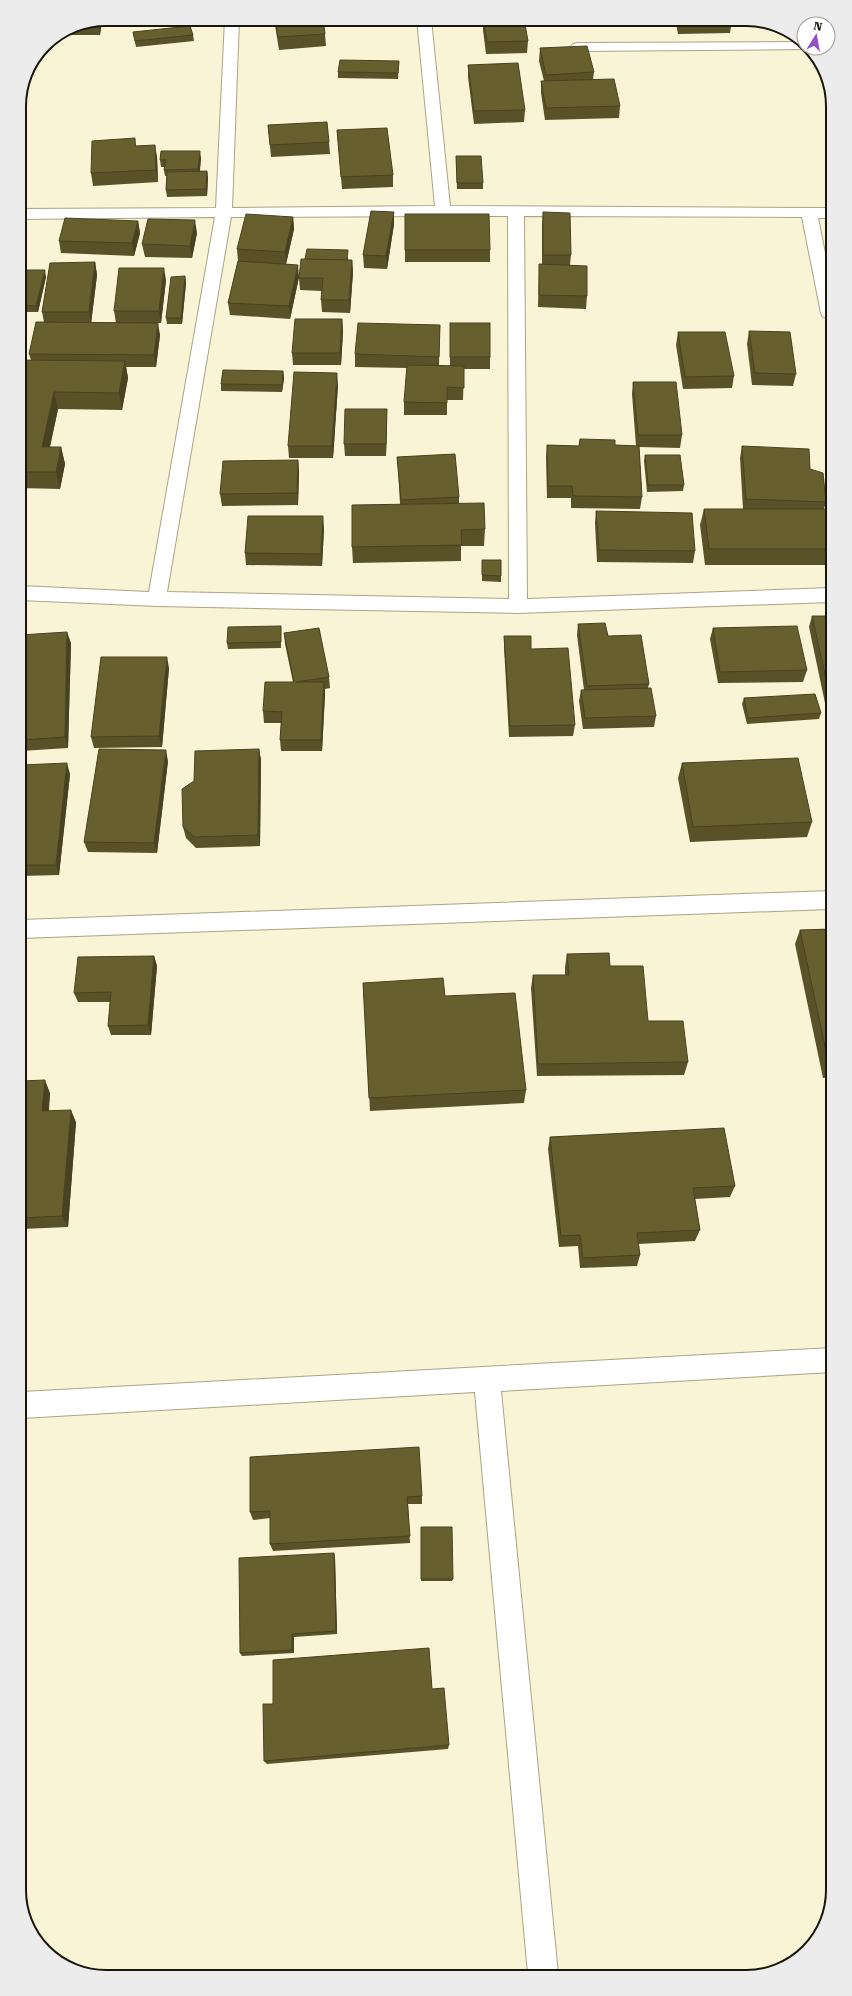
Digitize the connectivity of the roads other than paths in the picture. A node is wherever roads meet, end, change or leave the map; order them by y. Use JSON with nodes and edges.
{"nodes":[{"id":1,"x":232,"y":26,"type":"edge"},
{"id":2,"x":425,"y":26,"type":"edge"},
{"id":3,"x":796,"y":46,"type":"edge"},
{"id":4,"x":578,"y":47,"type":"edge"},
{"id":5,"x":224,"y":211,"type":"junction"},
{"id":6,"x":443,"y":211,"type":"junction"},
{"id":7,"x":516,"y":212,"type":"junction"},
{"id":8,"x":809,"y":213,"type":"junction"},
{"id":9,"x":826,"y":213,"type":"edge"},
{"id":10,"x":26,"y":214,"type":"edge"},
{"id":11,"x":826,"y":298,"type":"edge"},
{"id":12,"x":26,"y":593,"type":"edge"},
{"id":13,"x":826,"y":595,"type":"edge"},
{"id":14,"x":156,"y":599,"type":"junction"},
{"id":15,"x":518,"y":606,"type":"junction"},
{"id":16,"x":826,"y":900,"type":"edge"},
{"id":17,"x":26,"y":929,"type":"edge"},
{"id":18,"x":826,"y":1360,"type":"edge"},
{"id":19,"x":487,"y":1380,"type":"junction"},
{"id":20,"x":26,"y":1405,"type":"edge"},
{"id":21,"x":543,"y":1970,"type":"edge"}],
"edges":[{"from":1,"to":5,"type":"street"},
{"from":2,"to":6,"type":"street"},
{"from":3,"to":4,"type":"street"},
{"from":5,"to":6,"type":"street"},
{"from":5,"to":10,"type":"street"},
{"from":5,"to":14,"type":"street"},
{"from":6,"to":7,"type":"street"},
{"from":7,"to":8,"type":"street"},
{"from":7,"to":15,"type":"street"},
{"from":8,"to":9,"type":"street"},
{"from":8,"to":11,"type":"street"},
{"from":12,"to":14,"type":"street"},
{"from":13,"to":15,"type":"street"},
{"from":14,"to":15,"type":"street"},
{"from":16,"to":17,"type":"street"},
{"from":18,"to":19,"type":"street"},
{"from":19,"to":20,"type":"street"},
{"from":19,"to":21,"type":"street"}]}
